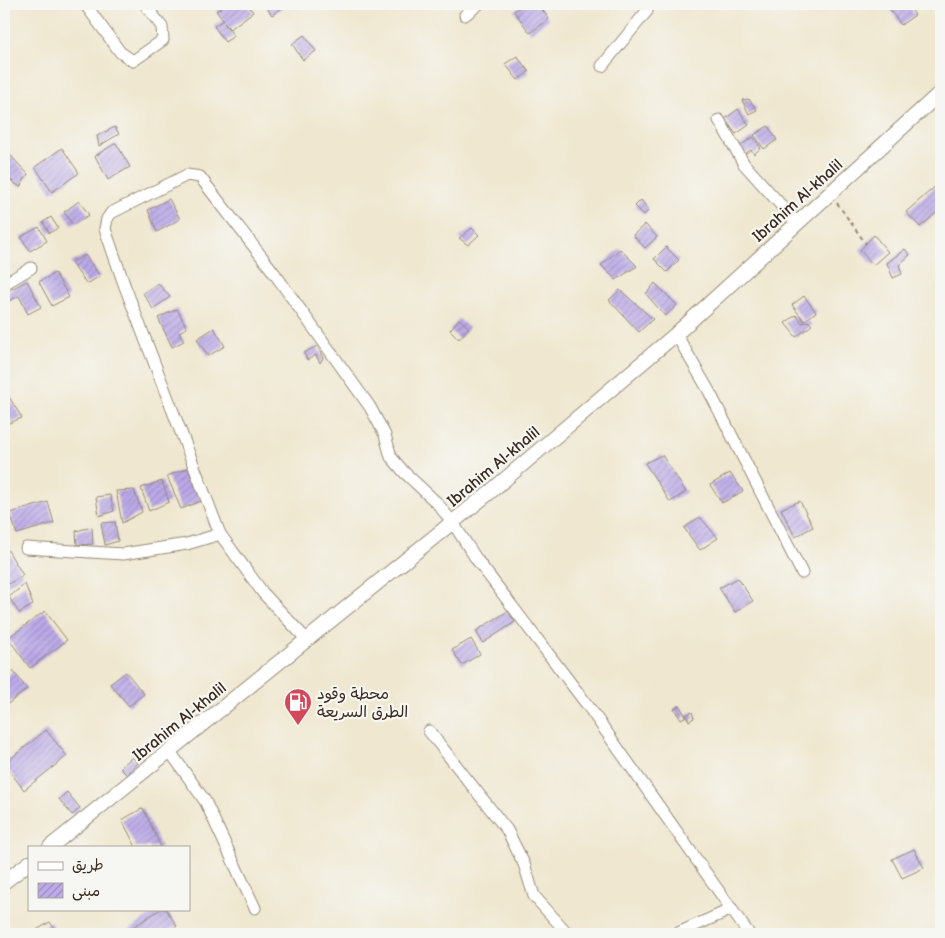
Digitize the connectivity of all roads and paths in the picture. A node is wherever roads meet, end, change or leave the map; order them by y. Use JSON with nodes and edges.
{"nodes":[{"id":1,"x":85,"y":4,"type":"edge"},
{"id":2,"x":144,"y":4,"type":"edge"},
{"id":3,"x":479,"y":4,"type":"edge"},
{"id":4,"x":647,"y":4,"type":"edge"},
{"id":5,"x":465,"y":15,"type":"dead end"},
{"id":6,"x":602,"y":66,"type":"dead end"},
{"id":7,"x":941,"y":92,"type":"edge"},
{"id":8,"x":719,"y":120,"type":"dead end"},
{"id":9,"x":830,"y":193,"type":"junction"},
{"id":10,"x":797,"y":223,"type":"junction"},
{"id":11,"x":866,"y":244,"type":"dead end"},
{"id":12,"x":31,"y":268,"type":"dead end"},
{"id":13,"x":4,"y":284,"type":"edge"},
{"id":14,"x":676,"y":334,"type":"junction"},
{"id":15,"x":453,"y":522,"type":"junction"},
{"id":16,"x":220,"y":534,"type":"junction"},
{"id":17,"x":26,"y":548,"type":"dead end"},
{"id":18,"x":802,"y":573,"type":"dead end"},
{"id":19,"x":307,"y":640,"type":"junction"},
{"id":20,"x":429,"y":731,"type":"dead end"},
{"id":21,"x":169,"y":750,"type":"junction"},
{"id":22,"x":51,"y":846,"type":"edge"},
{"id":23,"x":28,"y":864,"type":"edge"},
{"id":24,"x":4,"y":882,"type":"edge"},
{"id":25,"x":255,"y":908,"type":"dead end"},
{"id":26,"x":732,"y":909,"type":"junction"},
{"id":27,"x":568,"y":934,"type":"edge"},
{"id":28,"x":676,"y":934,"type":"edge"},
{"id":29,"x":749,"y":934,"type":"edge"}],
"edges":[{"from":1,"to":2,"type":"street"},
{"from":3,"to":5,"type":"street"},
{"from":4,"to":6,"type":"street"},
{"from":7,"to":9,"type":"street","name":"Ibrahim Al-khalil"},
{"from":8,"to":10,"type":"street"},
{"from":9,"to":10,"type":"street","name":"Ibrahim Al-khalil"},
{"from":9,"to":11,"type":"path"},
{"from":10,"to":14,"type":"street","name":"Ibrahim Al-khalil"},
{"from":12,"to":13,"type":"street"},
{"from":14,"to":15,"type":"street","name":"Ibrahim Al-khalil"},
{"from":14,"to":18,"type":"street"},
{"from":15,"to":16,"type":"street"},
{"from":15,"to":19,"type":"street","name":"Ibrahim Al-khalil"},
{"from":15,"to":26,"type":"street"},
{"from":16,"to":17,"type":"street"},
{"from":16,"to":19,"type":"street"},
{"from":19,"to":21,"type":"street","name":"Ibrahim Al-khalil"},
{"from":20,"to":27,"type":"street"},
{"from":21,"to":22,"type":"street","name":"Ibrahim Al-khalil"},
{"from":21,"to":25,"type":"street"},
{"from":23,"to":24,"type":"street"},
{"from":26,"to":28,"type":"street"},
{"from":26,"to":29,"type":"street"}]}
